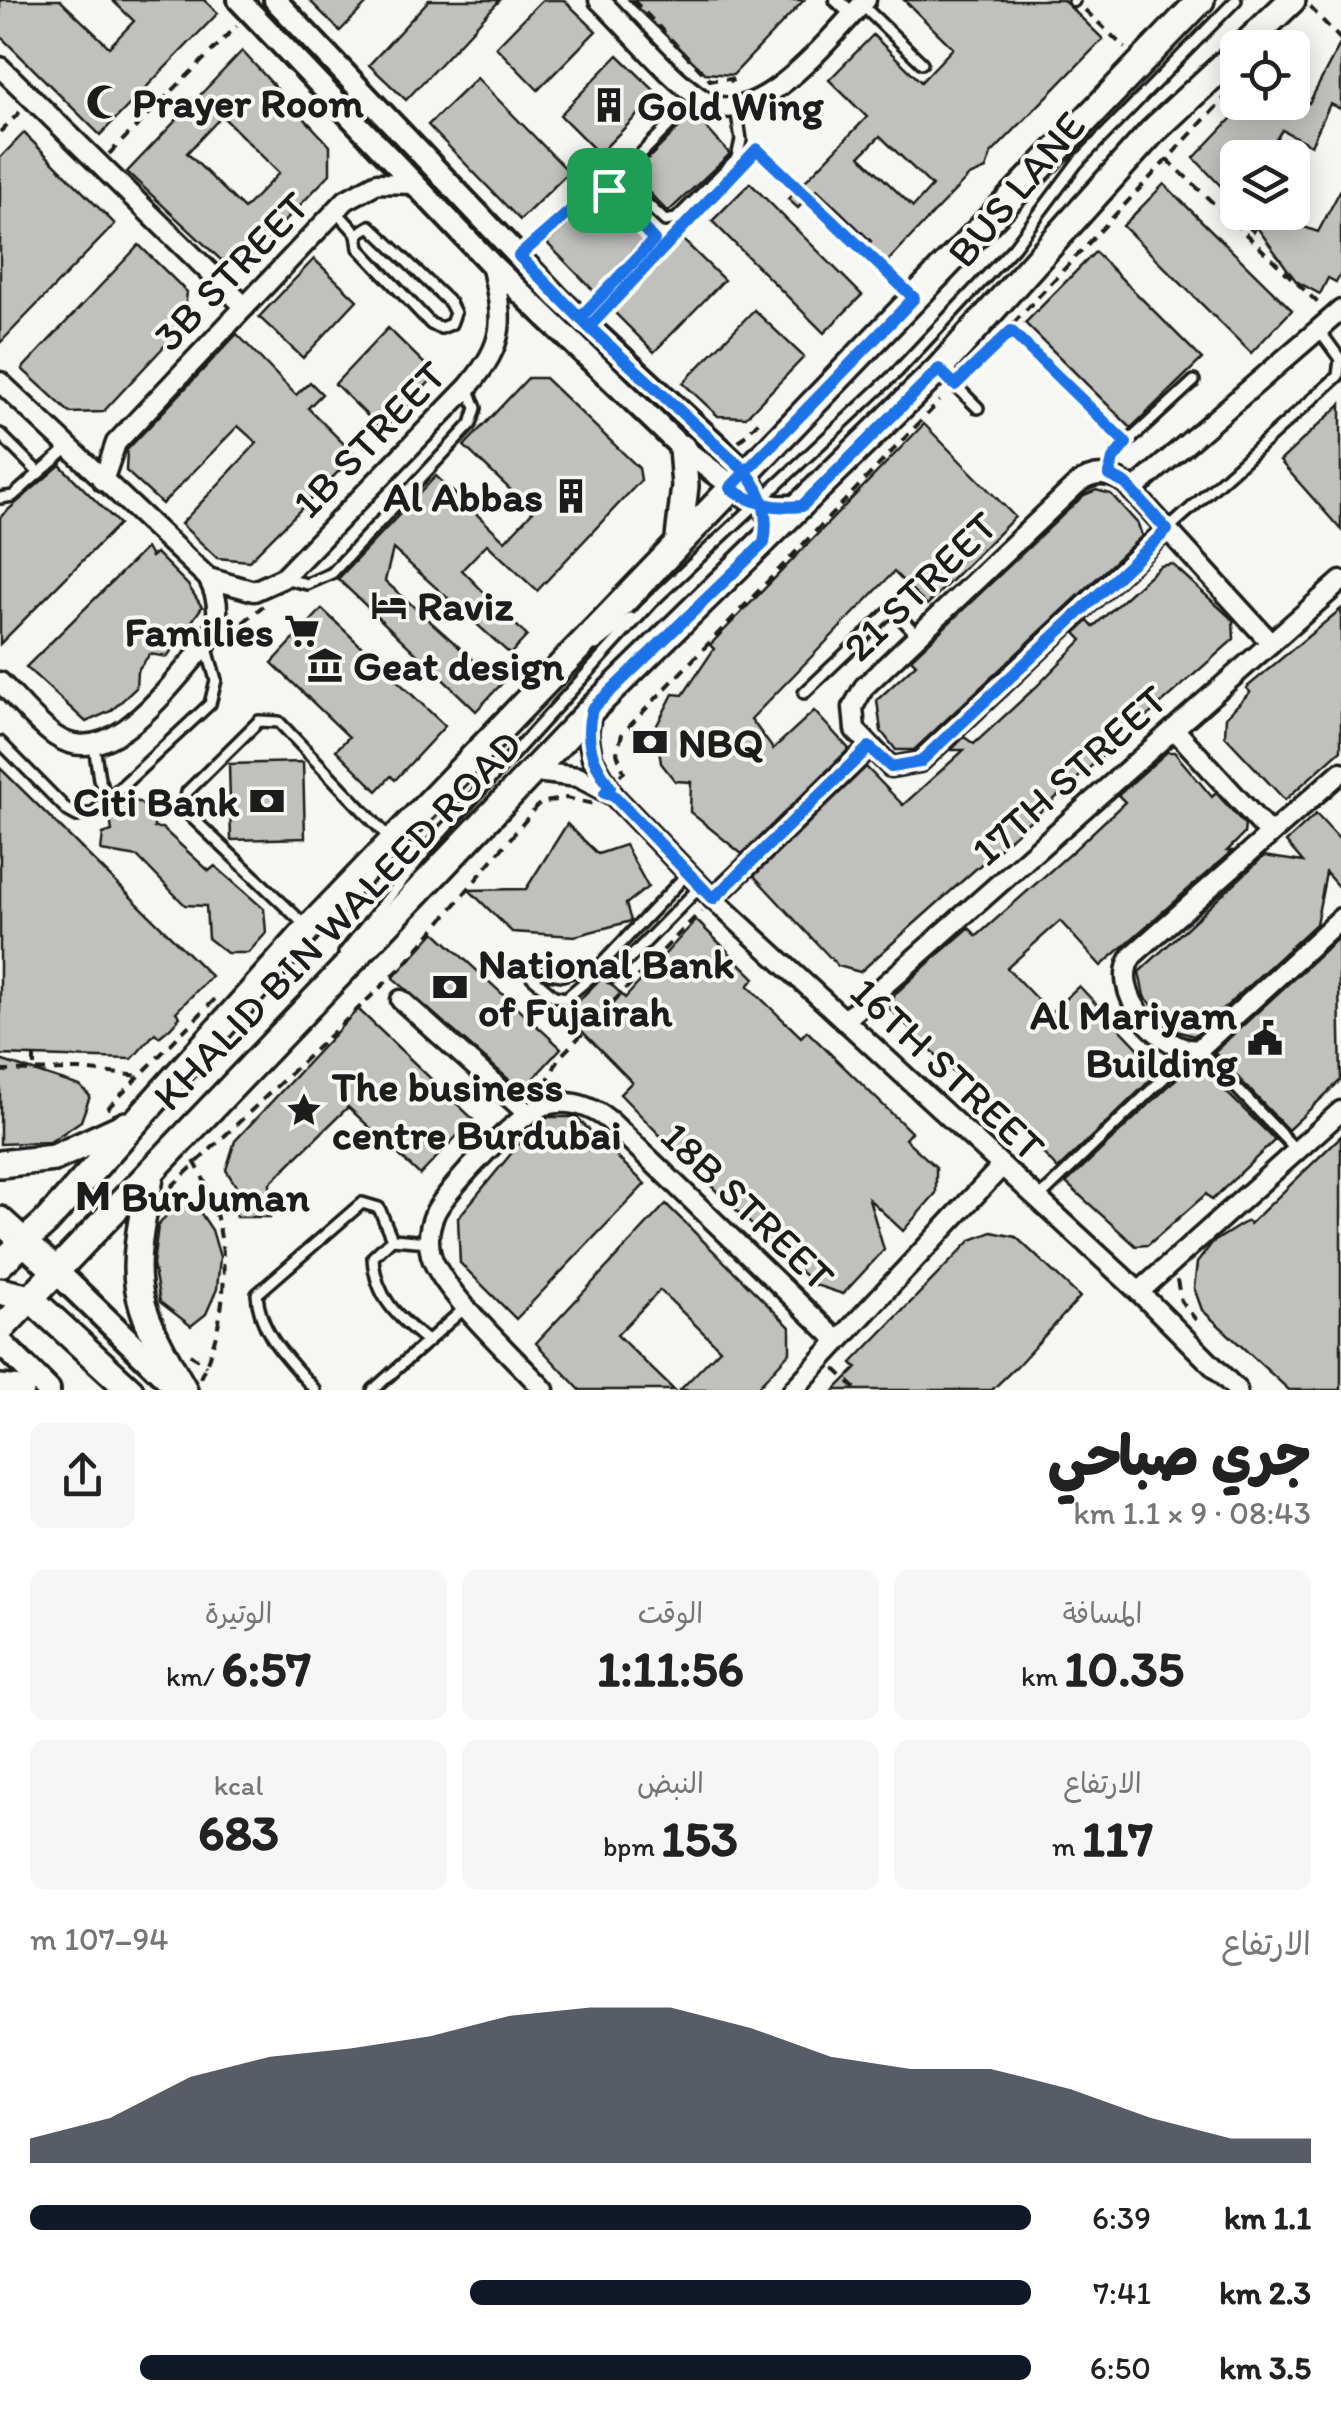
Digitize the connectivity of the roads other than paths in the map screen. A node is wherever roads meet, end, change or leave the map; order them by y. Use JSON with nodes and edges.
{"nodes":[{"id":1,"x":275,"y":0,"type":"edge"},
{"id":2,"x":599,"y":0,"type":"edge"},
{"id":3,"x":837,"y":0,"type":"edge"},
{"id":4,"x":1201,"y":0,"type":"edge"},
{"id":5,"x":1236,"y":0,"type":"edge"},
{"id":6,"x":1301,"y":3,"type":"edge"},
{"id":7,"x":244,"y":6,"type":"edge"},
{"id":8,"x":860,"y":6,"type":"edge"},
{"id":9,"x":1266,"y":30,"type":"edge"},
{"id":10,"x":922,"y":63,"type":"dead end"},
{"id":11,"x":0,"y":68,"type":"edge"},
{"id":12,"x":1220,"y":69,"type":"edge"},
{"id":13,"x":698,"y":96,"type":"junction"},
{"id":14,"x":737,"y":107,"type":"junction"},
{"id":15,"x":414,"y":184,"type":"junction"},
{"id":16,"x":336,"y":210,"type":"junction"},
{"id":17,"x":357,"y":234,"type":"junction"},
{"id":18,"x":519,"y":256,"type":"junction"},
{"id":19,"x":491,"y":264,"type":"junction"},
{"id":20,"x":245,"y":307,"type":"junction"},
{"id":21,"x":580,"y":318,"type":"junction"},
{"id":22,"x":1331,"y":319,"type":"edge"},
{"id":23,"x":947,"y":377,"type":"junction"},
{"id":24,"x":1194,"y":381,"type":"dead end"},
{"id":25,"x":0,"y":382,"type":"edge"},
{"id":26,"x":468,"y":387,"type":"junction"},
{"id":27,"x":978,"y":408,"type":"dead end"},
{"id":28,"x":0,"y":434,"type":"edge"},
{"id":29,"x":116,"y":443,"type":"junction"},
{"id":30,"x":682,"y":448,"type":"junction"},
{"id":31,"x":72,"y":451,"type":"junction"},
{"id":32,"x":39,"y":473,"type":"junction"},
{"id":33,"x":1109,"y":475,"type":"junction"},
{"id":34,"x":103,"y":480,"type":"junction"},
{"id":35,"x":738,"y":480,"type":"junction"},
{"id":36,"x":1132,"y":491,"type":"junction"},
{"id":37,"x":0,"y":498,"type":"edge"},
{"id":38,"x":762,"y":503,"type":"junction"},
{"id":39,"x":802,"y":506,"type":"junction"},
{"id":40,"x":1167,"y":530,"type":"junction"},
{"id":41,"x":680,"y":538,"type":"junction"},
{"id":42,"x":764,"y":543,"type":"junction"},
{"id":43,"x":208,"y":578,"type":"junction"},
{"id":44,"x":1341,"y":581,"type":"edge"},
{"id":45,"x":276,"y":583,"type":"junction"},
{"id":46,"x":653,"y":600,"type":"junction"},
{"id":47,"x":918,"y":636,"type":"junction"},
{"id":48,"x":210,"y":639,"type":"junction"},
{"id":49,"x":1271,"y":643,"type":"junction"},
{"id":50,"x":0,"y":682,"type":"edge"},
{"id":51,"x":804,"y":693,"type":"dead end"},
{"id":52,"x":529,"y":698,"type":"junction"},
{"id":53,"x":592,"y":709,"type":"junction"},
{"id":54,"x":1174,"y":729,"type":"junction"},
{"id":55,"x":0,"y":742,"type":"edge"},
{"id":56,"x":94,"y":745,"type":"junction"},
{"id":57,"x":869,"y":747,"type":"junction"},
{"id":58,"x":535,"y":772,"type":"junction"},
{"id":59,"x":1341,"y":772,"type":"edge"},
{"id":60,"x":610,"y":792,"type":"junction"},
{"id":61,"x":108,"y":799,"type":"junction"},
{"id":62,"x":1270,"y":834,"type":"junction"},
{"id":63,"x":393,"y":842,"type":"junction"},
{"id":64,"x":700,"y":886,"type":"junction"},
{"id":65,"x":1341,"y":918,"type":"edge"},
{"id":66,"x":309,"y":928,"type":"junction"},
{"id":67,"x":594,"y":972,"type":"junction"},
{"id":68,"x":611,"y":977,"type":"dead end"},
{"id":69,"x":402,"y":1000,"type":"dead end"},
{"id":70,"x":302,"y":1013,"type":"junction"},
{"id":71,"x":844,"y":1021,"type":"junction"},
{"id":72,"x":1196,"y":1050,"type":"junction"},
{"id":73,"x":532,"y":1111,"type":"junction"},
{"id":74,"x":1341,"y":1111,"type":"edge"},
{"id":75,"x":139,"y":1118,"type":"junction"},
{"id":76,"x":1297,"y":1150,"type":"junction"},
{"id":77,"x":0,"y":1164,"type":"edge"},
{"id":78,"x":1000,"y":1167,"type":"junction"},
{"id":79,"x":160,"y":1182,"type":"junction"},
{"id":80,"x":1037,"y":1200,"type":"junction"},
{"id":81,"x":0,"y":1220,"type":"edge"},
{"id":82,"x":392,"y":1239,"type":"junction"},
{"id":83,"x":24,"y":1242,"type":"junction"},
{"id":84,"x":429,"y":1242,"type":"junction"},
{"id":85,"x":0,"y":1264,"type":"edge"},
{"id":86,"x":56,"y":1271,"type":"junction"},
{"id":87,"x":0,"y":1291,"type":"edge"},
{"id":88,"x":1139,"y":1292,"type":"junction"},
{"id":89,"x":30,"y":1298,"type":"junction"},
{"id":90,"x":467,"y":1306,"type":"junction"},
{"id":91,"x":0,"y":1330,"type":"edge"},
{"id":92,"x":0,"y":1342,"type":"edge"},
{"id":93,"x":428,"y":1342,"type":"junction"},
{"id":94,"x":838,"y":1342,"type":"junction"},
{"id":95,"x":0,"y":1388,"type":"edge"},
{"id":96,"x":21,"y":1390,"type":"edge"},
{"id":97,"x":48,"y":1390,"type":"edge"},
{"id":98,"x":130,"y":1390,"type":"edge"},
{"id":99,"x":182,"y":1390,"type":"edge"},
{"id":100,"x":315,"y":1390,"type":"edge"},
{"id":101,"x":373,"y":1390,"type":"edge"},
{"id":102,"x":544,"y":1390,"type":"edge"},
{"id":103,"x":793,"y":1390,"type":"edge"},
{"id":104,"x":1236,"y":1390,"type":"edge"}],
"edges":[{"from":1,"to":18,"type":"street"},
{"from":2,"to":13,"type":"street"},
{"from":3,"to":8,"type":"street"},
{"from":4,"to":35,"type":"main road","name":"KHALID BIN WALEED ROAD"},
{"from":5,"to":38,"type":"lane","name":"BUS LANE"},
{"from":6,"to":9,"type":"main road","name":"KHALID BIN WALEED ROAD"},
{"from":7,"to":15,"type":"street"},
{"from":8,"to":10,"type":"lane"},
{"from":8,"to":14,"type":"street"},
{"from":11,"to":20,"type":"street"},
{"from":12,"to":23,"type":"main road","name":"KHALID BIN WALEED ROAD"},
{"from":13,"to":14,"type":"street"},
{"from":13,"to":14,"type":"lane"},
{"from":15,"to":16,"type":"street","name":"3B STREET"},
{"from":15,"to":19,"type":"street"},
{"from":16,"to":17,"type":"lane"},
{"from":16,"to":20,"type":"street","name":"3B STREET"},
{"from":17,"to":17,"type":"lane"},
{"from":18,"to":21,"type":"street"},
{"from":18,"to":21,"type":"lane"},
{"from":19,"to":26,"type":"street","name":"1B STREET"},
{"from":19,"to":30,"type":"street"},
{"from":20,"to":29,"type":"street","name":"3B STREET"},
{"from":21,"to":35,"type":"street"},
{"from":22,"to":36,"type":"street"},
{"from":22,"to":40,"type":"lane"},
{"from":23,"to":27,"type":"lane"},
{"from":23,"to":39,"type":"main road","name":"KHALID BIN WALEED ROAD"},
{"from":24,"to":33,"type":"lane"},
{"from":25,"to":31,"type":"street"},
{"from":26,"to":45,"type":"street","name":"1B STREET"},
{"from":26,"to":45,"type":"lane"},
{"from":28,"to":32,"type":"lane"},
{"from":29,"to":31,"type":"street"},
{"from":29,"to":34,"type":"street","name":"3B STREET"},
{"from":30,"to":35,"type":"street"},
{"from":30,"to":41,"type":"main road"},
{"from":31,"to":32,"type":"lane"},
{"from":31,"to":34,"type":"street"},
{"from":32,"to":37,"type":"lane"},
{"from":33,"to":36,"type":"street"},
{"from":33,"to":47,"type":"street","name":"21 STREET"},
{"from":34,"to":43,"type":"street"},
{"from":35,"to":38,"type":"street"},
{"from":35,"to":41,"type":"main road","name":"KHALID BIN WALEED ROAD"},
{"from":36,"to":40,"type":"street"},
{"from":38,"to":39,"type":"street"},
{"from":38,"to":42,"type":"street"},
{"from":38,"to":46,"type":"lane","name":"BUS LANE"},
{"from":39,"to":42,"type":"main road","name":"KHALID BIN WALEED ROAD"},
{"from":40,"to":49,"type":"street"},
{"from":40,"to":57,"type":"street"},
{"from":41,"to":52,"type":"main road","name":"KHALID BIN WALEED ROAD"},
{"from":42,"to":53,"type":"main road","name":"KHALID BIN WALEED ROAD"},
{"from":43,"to":45,"type":"street"},
{"from":43,"to":48,"type":"street"},
{"from":44,"to":49,"type":"street","name":"17TH STREET"},
{"from":46,"to":52,"type":"lane"},
{"from":46,"to":70,"type":"lane","name":"BUS LANE"},
{"from":47,"to":51,"type":"lane"},
{"from":47,"to":57,"type":"street","name":"21 STREET"},
{"from":48,"to":56,"type":"street"},
{"from":48,"to":61,"type":"lane"},
{"from":49,"to":54,"type":"street","name":"17TH STREET"},
{"from":50,"to":56,"type":"street"},
{"from":52,"to":63,"type":"main road","name":"KHALID BIN WALEED ROAD"},
{"from":53,"to":58,"type":"main road","name":"KHALID BIN WALEED ROAD"},
{"from":53,"to":60,"type":"street","name":"16TH STREET"},
{"from":54,"to":62,"type":"street"},
{"from":54,"to":71,"type":"street","name":"17TH STREET"},
{"from":55,"to":61,"type":"lane"},
{"from":56,"to":61,"type":"lane"},
{"from":57,"to":64,"type":"street"},
{"from":58,"to":60,"type":"street","name":"16TH STREET"},
{"from":58,"to":70,"type":"main road","name":"KHALID BIN WALEED ROAD"},
{"from":59,"to":62,"type":"street"},
{"from":60,"to":64,"type":"street","name":"16TH STREET"},
{"from":62,"to":72,"type":"street"},
{"from":63,"to":66,"type":"main road","name":"KHALID BIN WALEED ROAD"},
{"from":63,"to":66,"type":"lane"},
{"from":64,"to":67,"type":"lane"},
{"from":64,"to":68,"type":"lane"},
{"from":64,"to":71,"type":"street","name":"16TH STREET"},
{"from":65,"to":72,"type":"street"},
{"from":66,"to":75,"type":"main road","name":"KHALID BIN WALEED ROAD"},
{"from":67,"to":67,"type":"lane"},
{"from":69,"to":73,"type":"street"},
{"from":70,"to":79,"type":"main road","name":"KHALID BIN WALEED ROAD"},
{"from":71,"to":78,"type":"street","name":"16TH STREET"},
{"from":72,"to":76,"type":"lane"},
{"from":72,"to":80,"type":"lane"},
{"from":73,"to":84,"type":"street"},
{"from":73,"to":94,"type":"street","name":"18B STREET"},
{"from":74,"to":76,"type":"street"},
{"from":75,"to":77,"type":"main road"},
{"from":75,"to":83,"type":"main road","name":"KHALID BIN WALEED ROAD"},
{"from":76,"to":88,"type":"street"},
{"from":78,"to":80,"type":"street","name":"16TH STREET"},
{"from":78,"to":94,"type":"street"},
{"from":79,"to":86,"type":"main road","name":"KHALID BIN WALEED ROAD"},
{"from":79,"to":99,"type":"main road"},
{"from":80,"to":88,"type":"street","name":"16TH STREET"},
{"from":81,"to":83,"type":"main road"},
{"from":82,"to":84,"type":"lane"},
{"from":82,"to":93,"type":"lane"},
{"from":82,"to":100,"type":"lane"},
{"from":83,"to":85,"type":"main road","name":"KHALID BIN WALEED ROAD"},
{"from":83,"to":86,"type":"main road"},
{"from":84,"to":90,"type":"street"},
{"from":86,"to":89,"type":"main road","name":"KHALID BIN WALEED ROAD"},
{"from":86,"to":99,"type":"main road"},
{"from":87,"to":89,"type":"main road"},
{"from":88,"to":104,"type":"street","name":"16TH STREET"},
{"from":89,"to":91,"type":"main road","name":"KHALID BIN WALEED ROAD"},
{"from":89,"to":98,"type":"main road"},
{"from":90,"to":93,"type":"lane"},
{"from":90,"to":102,"type":"street"},
{"from":92,"to":97,"type":"main road"},
{"from":93,"to":101,"type":"lane"},
{"from":94,"to":103,"type":"street"},
{"from":95,"to":96,"type":"main road"}]}
